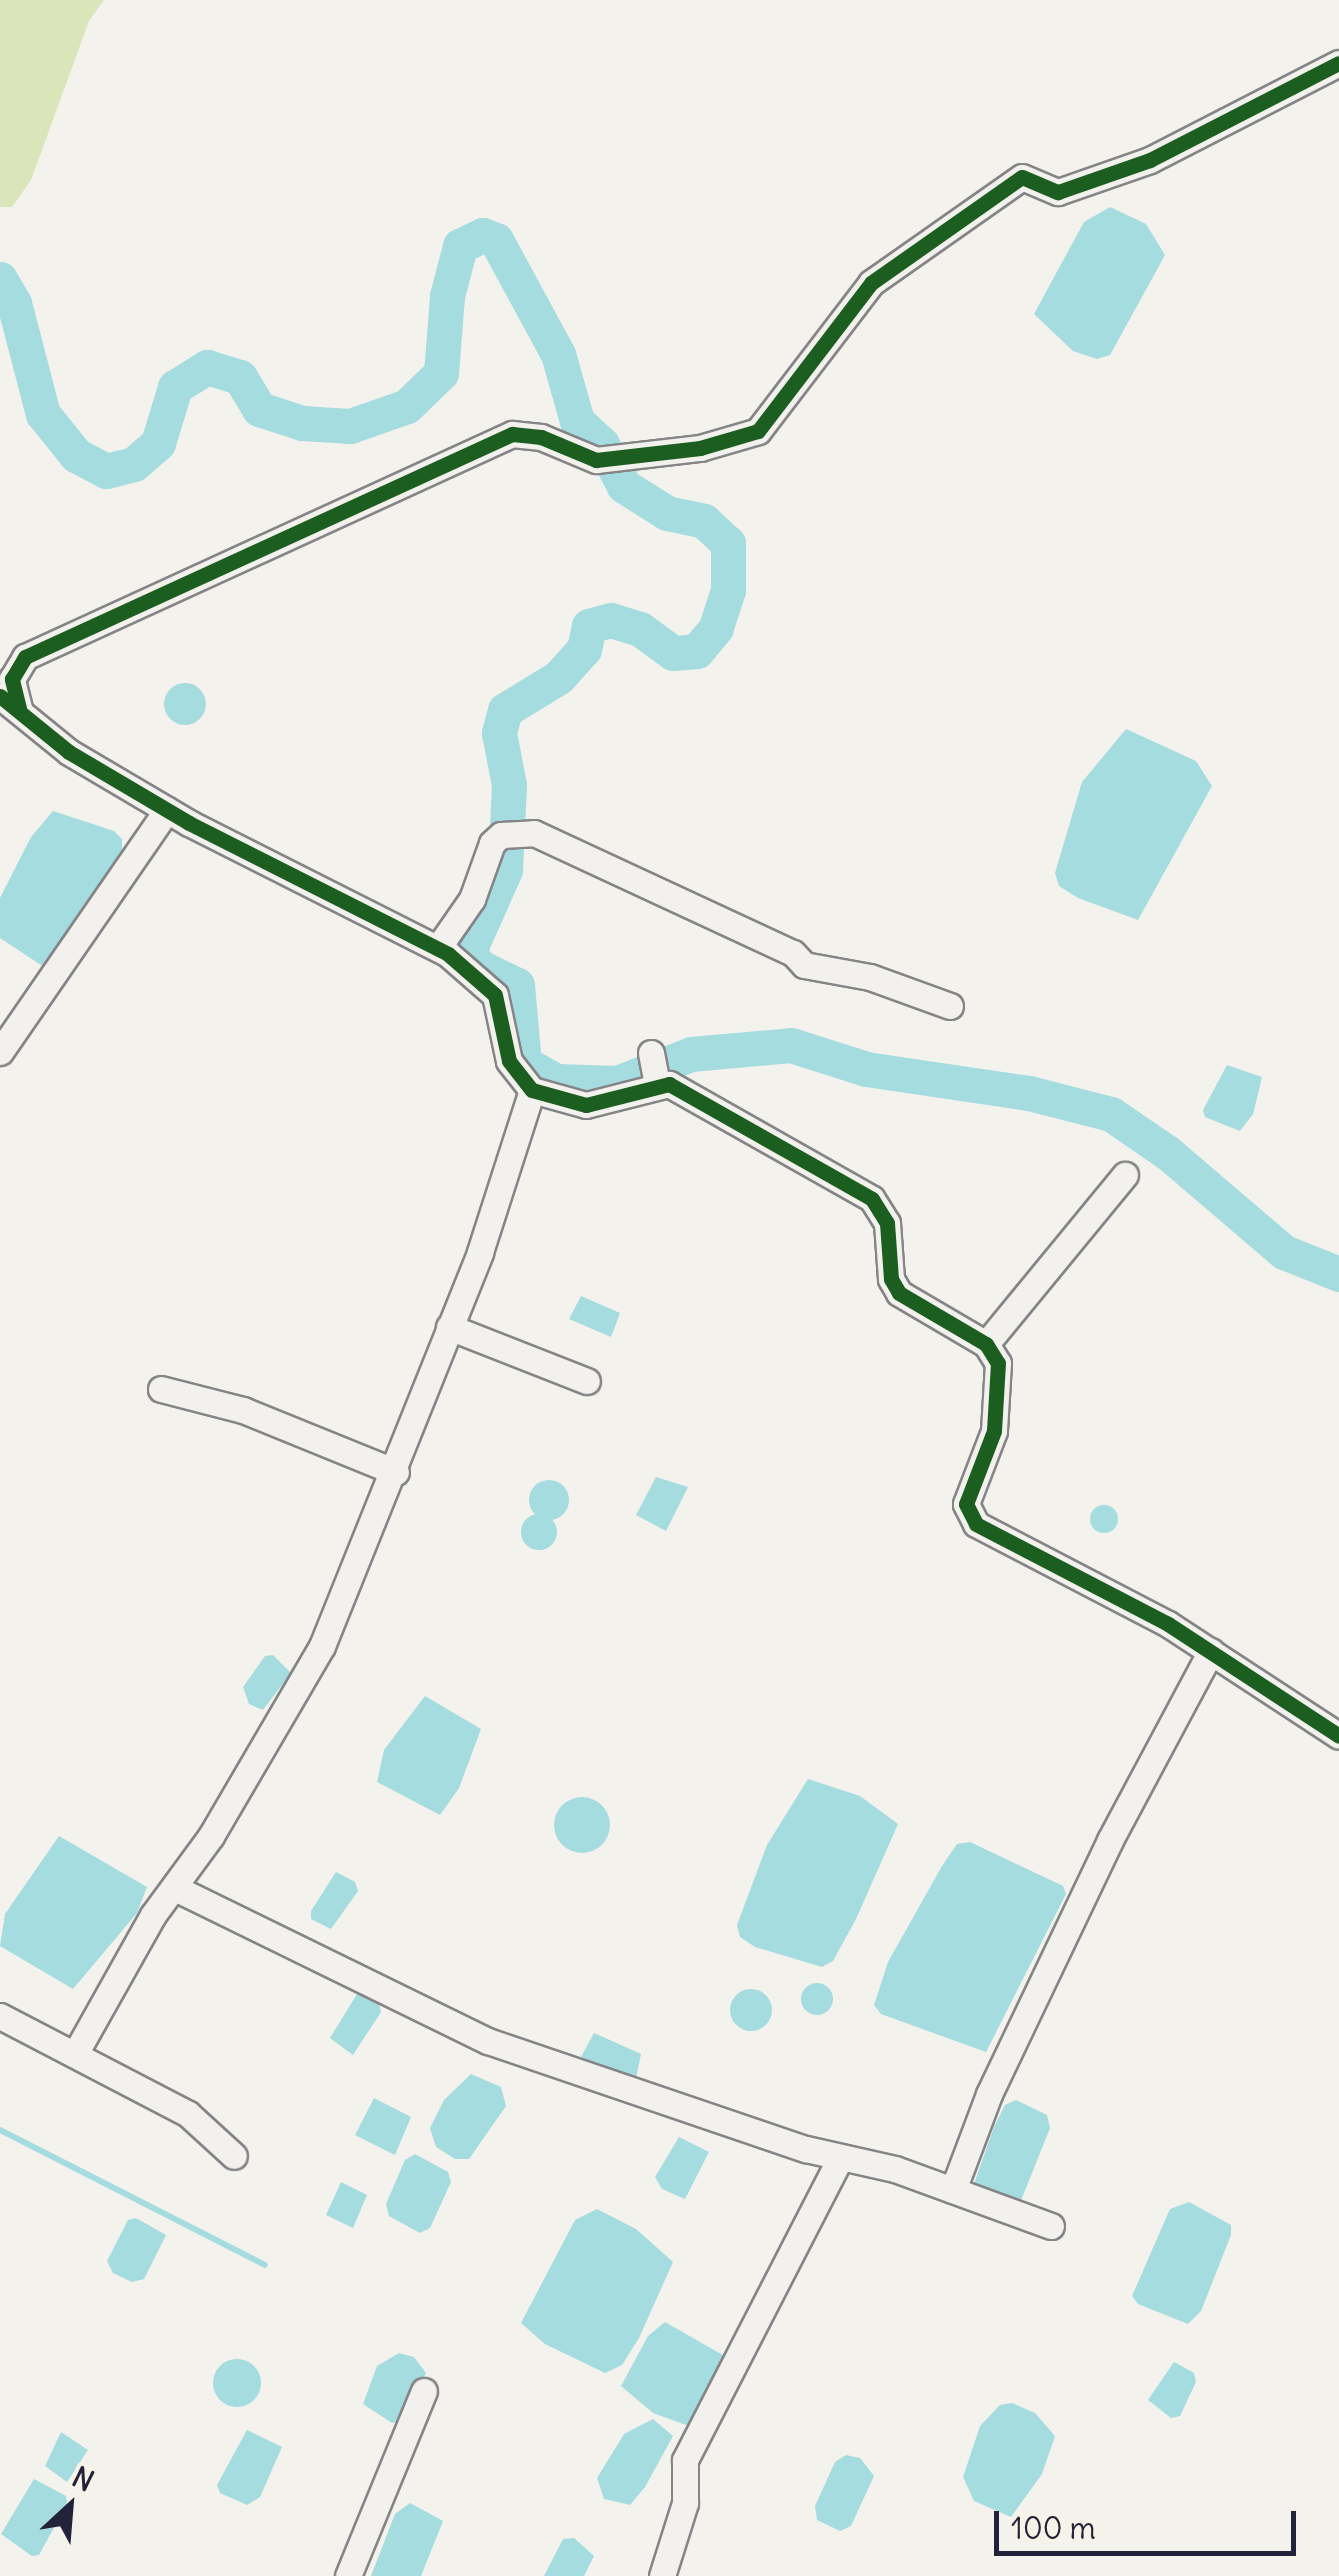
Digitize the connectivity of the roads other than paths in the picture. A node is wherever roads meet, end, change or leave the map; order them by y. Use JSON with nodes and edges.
{"nodes":[{"id":1,"x":1339,"y":63,"type":"edge"},
{"id":2,"x":9,"y":702,"type":"edge"},
{"id":3,"x":166,"y":810,"type":"junction"},
{"id":4,"x":438,"y":948,"type":"junction"},
{"id":5,"x":950,"y":1006,"type":"dead end"},
{"id":6,"x":0,"y":1052,"type":"edge"},
{"id":7,"x":532,"y":1090,"type":"junction"},
{"id":8,"x":1125,"y":1176,"type":"dead end"},
{"id":9,"x":449,"y":1327,"type":"junction"},
{"id":10,"x":986,"y":1344,"type":"junction"},
{"id":11,"x":587,"y":1381,"type":"dead end"},
{"id":12,"x":162,"y":1389,"type":"dead end"},
{"id":13,"x":396,"y":1472,"type":"junction"},
{"id":14,"x":1211,"y":1651,"type":"junction"},
{"id":15,"x":1339,"y":1736,"type":"edge"},
{"id":16,"x":175,"y":1888,"type":"junction"},
{"id":17,"x":0,"y":2016,"type":"edge"},
{"id":18,"x":75,"y":2054,"type":"junction"},
{"id":19,"x":234,"y":2156,"type":"dead end"},
{"id":20,"x":840,"y":2159,"type":"junction"},
{"id":21,"x":953,"y":2190,"type":"junction"},
{"id":22,"x":1051,"y":2226,"type":"dead end"},
{"id":23,"x":424,"y":2391,"type":"dead end"},
{"id":24,"x":348,"y":2576,"type":"edge"},
{"id":25,"x":662,"y":2576,"type":"edge"}],
"edges":[{"from":1,"to":2,"type":"street"},
{"from":2,"to":3,"type":"street"},
{"from":3,"to":4,"type":"street"},
{"from":3,"to":6,"type":"street"},
{"from":4,"to":5,"type":"street"},
{"from":4,"to":7,"type":"street"},
{"from":7,"to":9,"type":"street"},
{"from":7,"to":10,"type":"street"},
{"from":8,"to":10,"type":"street"},
{"from":9,"to":11,"type":"street"},
{"from":9,"to":13,"type":"street"},
{"from":10,"to":14,"type":"street"},
{"from":12,"to":13,"type":"street"},
{"from":13,"to":16,"type":"street"},
{"from":14,"to":15,"type":"street"},
{"from":14,"to":21,"type":"street"},
{"from":16,"to":18,"type":"street"},
{"from":16,"to":20,"type":"street"},
{"from":17,"to":18,"type":"street"},
{"from":18,"to":19,"type":"street"},
{"from":20,"to":21,"type":"street"},
{"from":20,"to":25,"type":"street"},
{"from":21,"to":22,"type":"street"},
{"from":23,"to":24,"type":"street"}]}
